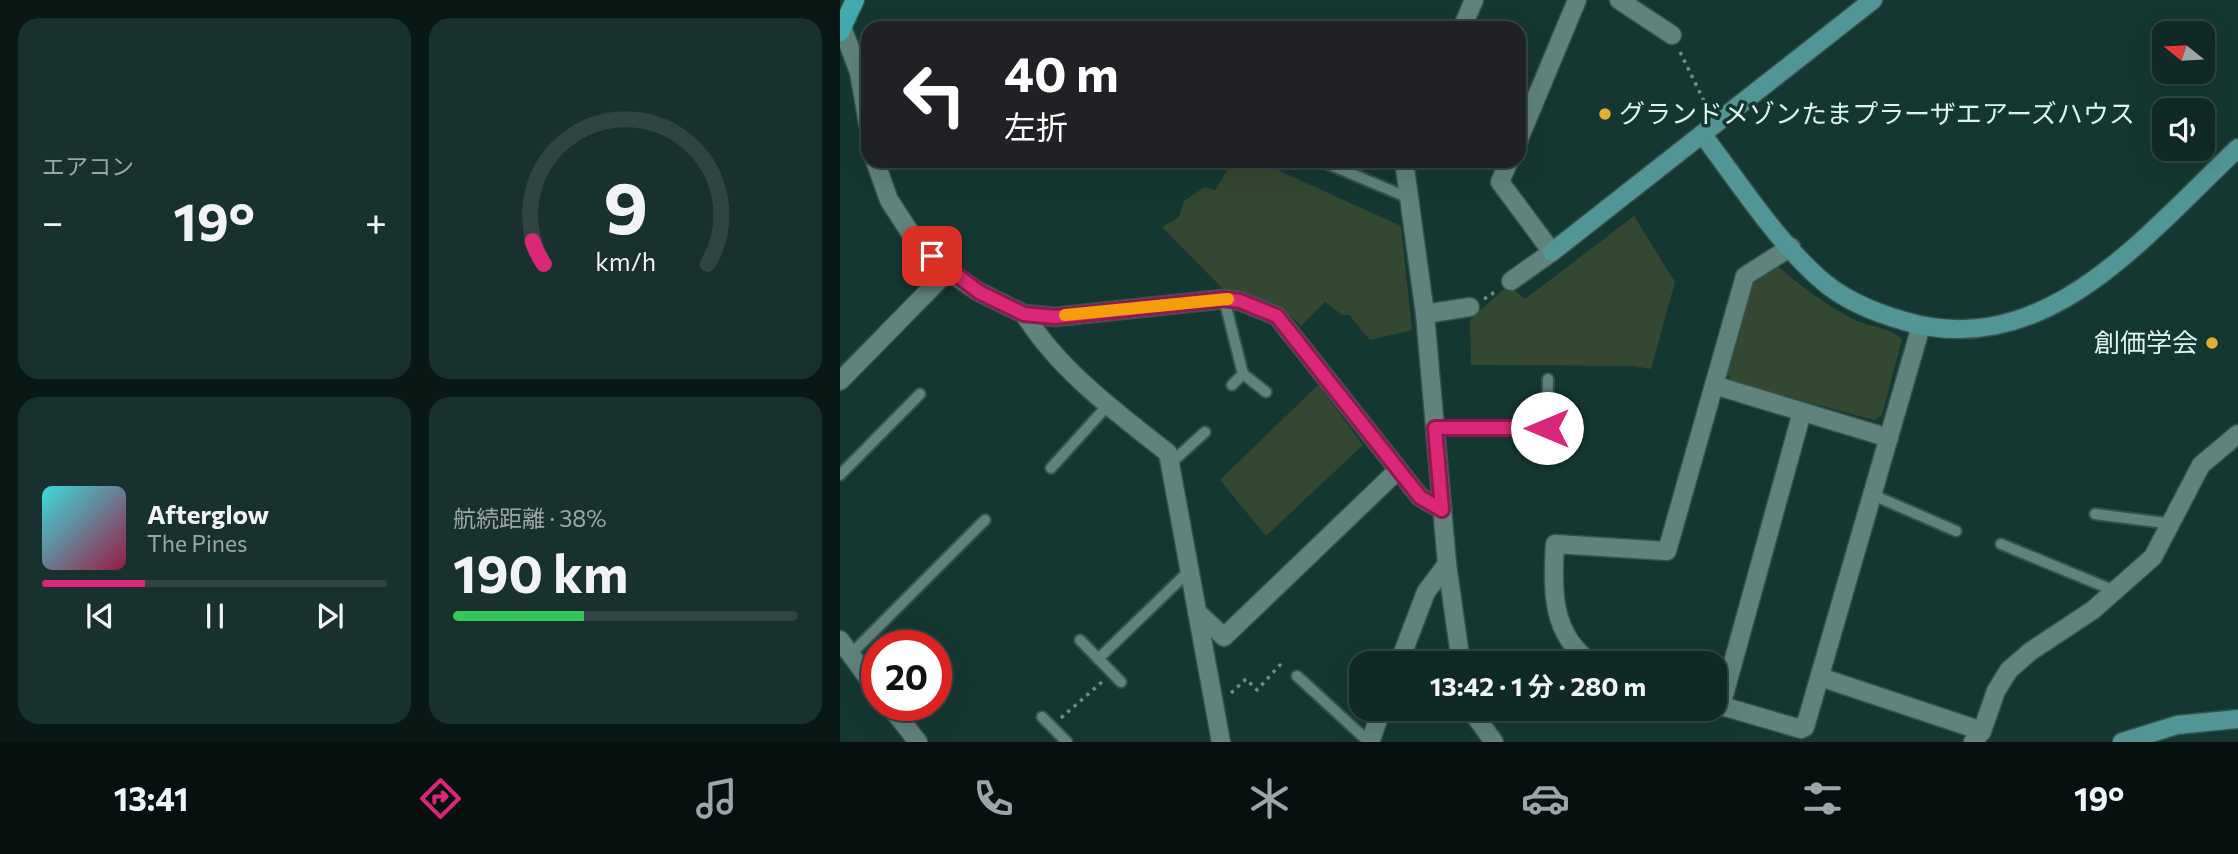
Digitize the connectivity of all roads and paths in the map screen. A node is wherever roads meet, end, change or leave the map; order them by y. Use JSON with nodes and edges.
{"nodes":[{"id":1,"x":855,"y":0,"type":"edge"},
{"id":2,"x":1474,"y":0,"type":"edge"},
{"id":3,"x":1577,"y":0,"type":"edge"},
{"id":4,"x":1873,"y":0,"type":"edge"},
{"id":5,"x":1625,"y":2,"type":"edge"},
{"id":6,"x":1465,"y":21,"type":"edge"},
{"id":7,"x":841,"y":26,"type":"edge"},
{"id":8,"x":1672,"y":35,"type":"joint"},
{"id":9,"x":861,"y":84,"type":"edge"},
{"id":10,"x":1707,"y":107,"type":"dead end"},
{"id":11,"x":1526,"y":122,"type":"edge"},
{"id":12,"x":1702,"y":134,"type":"junction"},
{"id":13,"x":2238,"y":148,"type":"edge"},
{"id":14,"x":878,"y":168,"type":"edge"},
{"id":15,"x":1338,"y":168,"type":"edge"},
{"id":16,"x":1405,"y":168,"type":"edge"},
{"id":17,"x":1506,"y":168,"type":"edge"},
{"id":18,"x":1409,"y":198,"type":"junction"},
{"id":19,"x":1791,"y":247,"type":"junction"},
{"id":20,"x":1552,"y":252,"type":"junction"},
{"id":21,"x":948,"y":271,"type":"junction"},
{"id":22,"x":1511,"y":281,"type":"joint"},
{"id":23,"x":1224,"y":299,"type":"junction"},
{"id":24,"x":1470,"y":307,"type":"joint"},
{"id":25,"x":1024,"y":314,"type":"junction"},
{"id":26,"x":1424,"y":314,"type":"junction"},
{"id":27,"x":1921,"y":326,"type":"junction"},
{"id":28,"x":1243,"y":374,"type":"junction"},
{"id":29,"x":1548,"y":379,"type":"dead end"},
{"id":30,"x":840,"y":381,"type":"edge"},
{"id":31,"x":1232,"y":385,"type":"dead end"},
{"id":32,"x":1714,"y":385,"type":"junction"},
{"id":33,"x":1266,"y":392,"type":"dead end"},
{"id":34,"x":920,"y":394,"type":"dead end"},
{"id":35,"x":1108,"y":405,"type":"junction"},
{"id":36,"x":1802,"y":412,"type":"junction"},
{"id":37,"x":1435,"y":428,"type":"junction"},
{"id":38,"x":1205,"y":432,"type":"dead end"},
{"id":39,"x":2238,"y":434,"type":"edge"},
{"id":40,"x":1889,"y":438,"type":"junction"},
{"id":41,"x":1171,"y":463,"type":"junction"},
{"id":42,"x":1051,"y":468,"type":"dead end"},
{"id":43,"x":1398,"y":470,"type":"junction"},
{"id":44,"x":840,"y":475,"type":"edge"},
{"id":45,"x":1873,"y":495,"type":"junction"},
{"id":46,"x":1442,"y":510,"type":"junction"},
{"id":47,"x":2095,"y":514,"type":"dead end"},
{"id":48,"x":985,"y":520,"type":"dead end"},
{"id":49,"x":2173,"y":524,"type":"junction"},
{"id":50,"x":1956,"y":531,"type":"dead end"},
{"id":51,"x":2001,"y":544,"type":"dead end"},
{"id":52,"x":1447,"y":564,"type":"junction"},
{"id":53,"x":1189,"y":571,"type":"junction"},
{"id":54,"x":2115,"y":591,"type":"junction"},
{"id":55,"x":1197,"y":612,"type":"junction"},
{"id":56,"x":1080,"y":640,"type":"dead end"},
{"id":57,"x":845,"y":648,"type":"edge"},
{"id":58,"x":1404,"y":651,"type":"edge"},
{"id":59,"x":1459,"y":651,"type":"edge"},
{"id":60,"x":1578,"y":651,"type":"edge"},
{"id":61,"x":1098,"y":659,"type":"junction"},
{"id":62,"x":861,"y":669,"type":"edge"},
{"id":63,"x":1112,"y":673,"type":"junction"},
{"id":64,"x":1727,"y":674,"type":"edge"},
{"id":65,"x":1297,"y":677,"type":"joint"},
{"id":66,"x":1819,"y":677,"type":"junction"},
{"id":67,"x":1121,"y":682,"type":"dead end"},
{"id":68,"x":1727,"y":708,"type":"edge"},
{"id":69,"x":1215,"y":709,"type":"junction"},
{"id":70,"x":1042,"y":717,"type":"dead end"},
{"id":71,"x":2238,"y":719,"type":"edge"},
{"id":72,"x":1377,"y":721,"type":"edge"},
{"id":73,"x":1479,"y":721,"type":"edge"},
{"id":74,"x":902,"y":722,"type":"edge"},
{"id":75,"x":1059,"y":734,"type":"edge"},
{"id":76,"x":1978,"y":736,"type":"edge"},
{"id":77,"x":913,"y":740,"type":"edge"},
{"id":78,"x":1050,"y":742,"type":"edge"},
{"id":79,"x":1221,"y":742,"type":"edge"},
{"id":80,"x":1369,"y":742,"type":"edge"},
{"id":81,"x":1494,"y":742,"type":"edge"},
{"id":82,"x":2122,"y":742,"type":"edge"}],
"edges":[{"from":1,"to":7,"type":"main road"},
{"from":2,"to":6,"type":"street"},
{"from":3,"to":11,"type":"street"},
{"from":4,"to":12,"type":"street"},
{"from":5,"to":8,"type":"street"},
{"from":7,"to":9,"type":"street"},
{"from":8,"to":10,"type":"path"},
{"from":12,"to":19,"type":"street"},
{"from":12,"to":20,"type":"street"},
{"from":13,"to":27,"type":"street"},
{"from":14,"to":21,"type":"street"},
{"from":15,"to":18,"type":"lane"},
{"from":16,"to":18,"type":"street"},
{"from":17,"to":20,"type":"street"},
{"from":18,"to":26,"type":"street"},
{"from":19,"to":27,"type":"street"},
{"from":19,"to":32,"type":"street"},
{"from":20,"to":22,"type":"street"},
{"from":21,"to":25,"type":"street"},
{"from":21,"to":30,"type":"street"},
{"from":22,"to":24,"type":"path"},
{"from":23,"to":25,"type":"street"},
{"from":23,"to":28,"type":"lane"},
{"from":23,"to":43,"type":"street"},
{"from":24,"to":26,"type":"street"},
{"from":25,"to":35,"type":"street"},
{"from":26,"to":37,"type":"street"},
{"from":27,"to":40,"type":"street"},
{"from":28,"to":31,"type":"lane"},
{"from":28,"to":33,"type":"lane"},
{"from":29,"to":37,"type":"lane"},
{"from":32,"to":36,"type":"street"},
{"from":32,"to":60,"type":"street"},
{"from":34,"to":44,"type":"lane"},
{"from":35,"to":41,"type":"street"},
{"from":35,"to":42,"type":"lane"},
{"from":36,"to":40,"type":"street"},
{"from":36,"to":64,"type":"street"},
{"from":37,"to":46,"type":"street"},
{"from":38,"to":41,"type":"lane"},
{"from":39,"to":49,"type":"street"},
{"from":40,"to":45,"type":"street"},
{"from":41,"to":53,"type":"street"},
{"from":43,"to":46,"type":"street"},
{"from":43,"to":55,"type":"street"},
{"from":45,"to":50,"type":"lane"},
{"from":45,"to":66,"type":"street"},
{"from":46,"to":52,"type":"street"},
{"from":47,"to":49,"type":"lane"},
{"from":48,"to":57,"type":"lane"},
{"from":49,"to":54,"type":"street"},
{"from":51,"to":54,"type":"lane"},
{"from":52,"to":58,"type":"street"},
{"from":52,"to":59,"type":"street"},
{"from":53,"to":55,"type":"street"},
{"from":53,"to":61,"type":"lane"},
{"from":54,"to":76,"type":"street"},
{"from":55,"to":69,"type":"street"},
{"from":56,"to":61,"type":"lane"},
{"from":57,"to":62,"type":"street"},
{"from":61,"to":63,"type":"lane"},
{"from":63,"to":67,"type":"lane"},
{"from":63,"to":75,"type":"path"},
{"from":65,"to":69,"type":"path"},
{"from":65,"to":80,"type":"lane"},
{"from":66,"to":68,"type":"street"},
{"from":66,"to":76,"type":"street"},
{"from":69,"to":79,"type":"street"},
{"from":70,"to":75,"type":"lane"},
{"from":71,"to":82,"type":"street"},
{"from":72,"to":80,"type":"street"},
{"from":73,"to":81,"type":"street"},
{"from":74,"to":77,"type":"street"},
{"from":75,"to":78,"type":"lane"}]}
